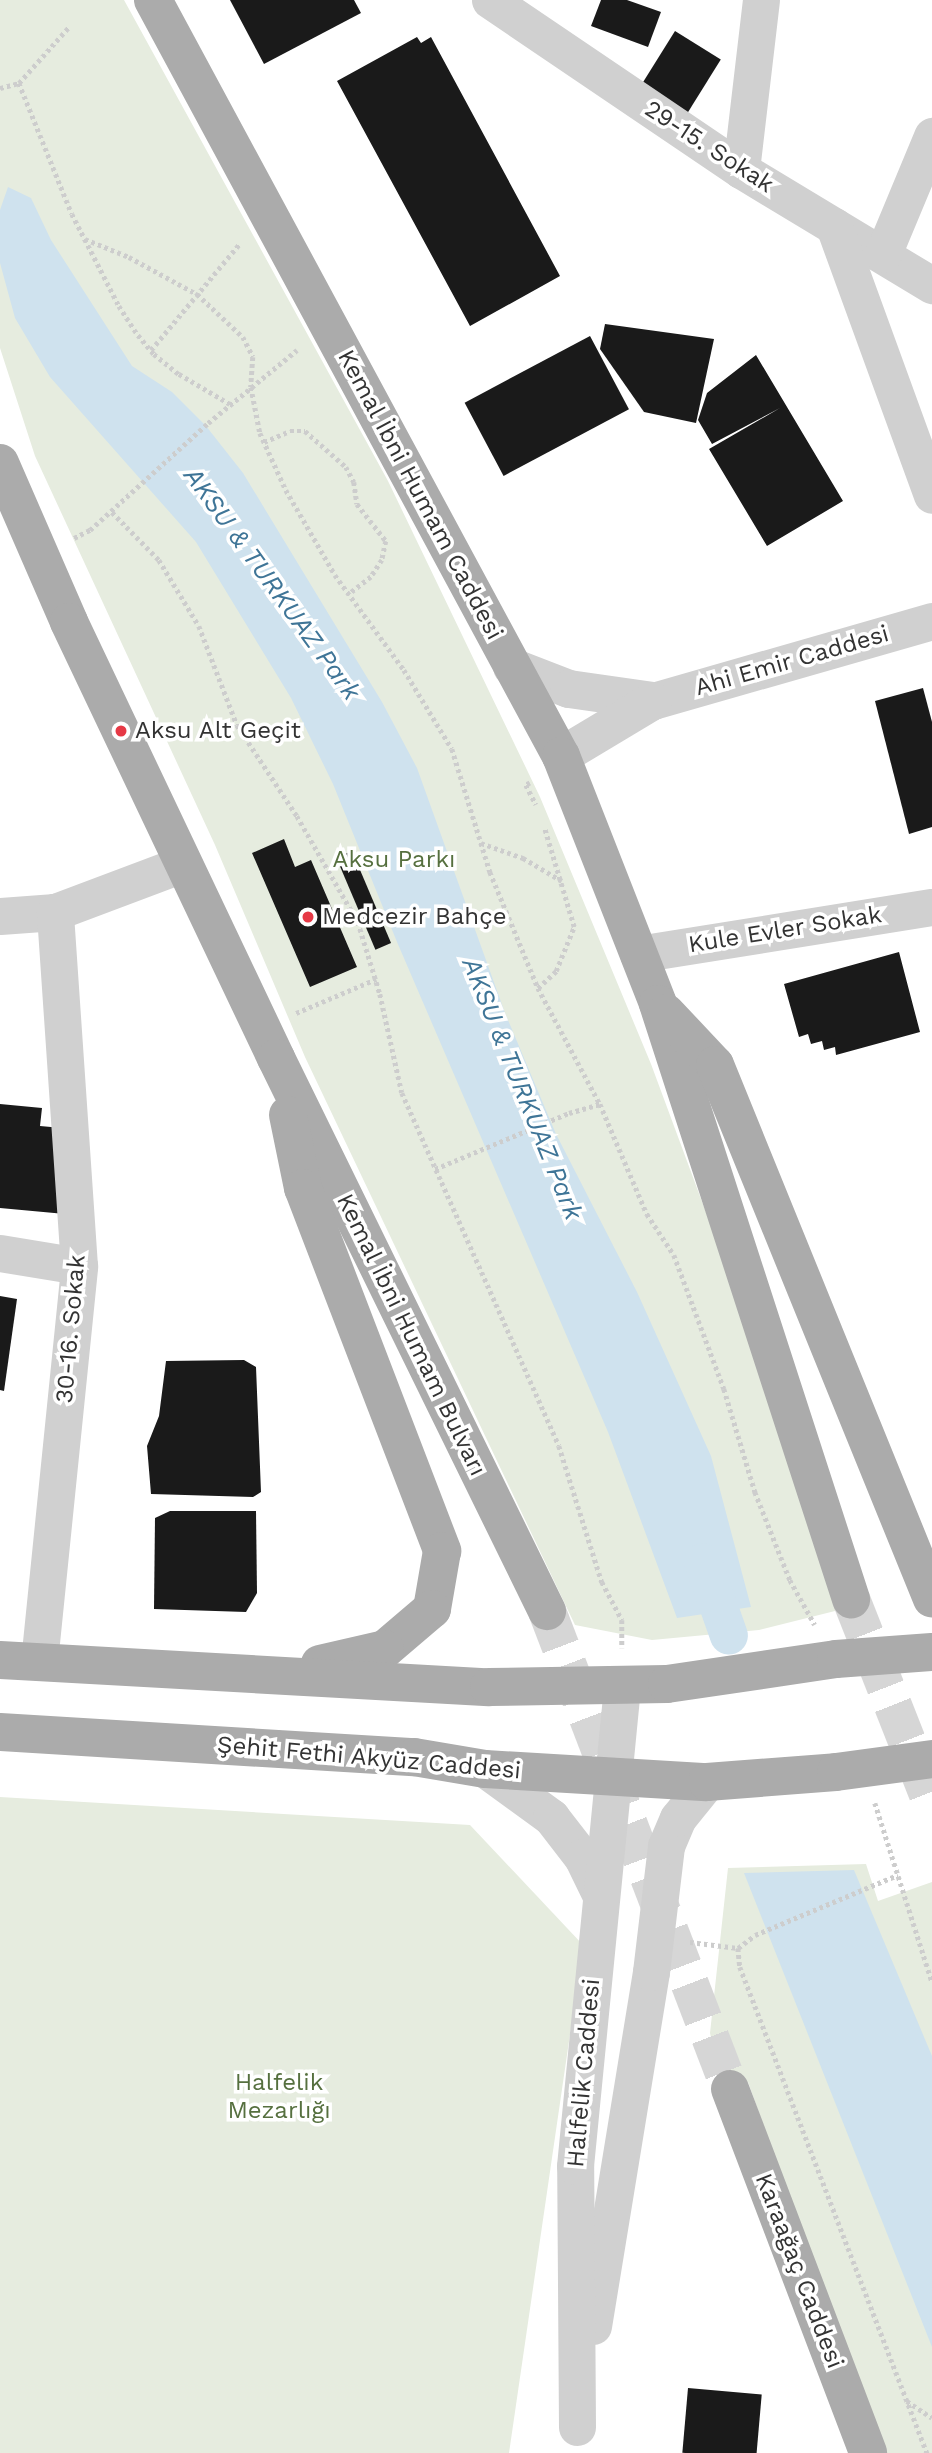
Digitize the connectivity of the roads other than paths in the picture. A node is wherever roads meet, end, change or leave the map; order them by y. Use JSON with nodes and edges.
{"nodes":[{"id":1,"x":153,"y":0,"type":"edge"},
{"id":2,"x":490,"y":0,"type":"edge"},
{"id":3,"x":761,"y":0,"type":"edge"},
{"id":4,"x":932,"y":136,"type":"edge"},
{"id":5,"x":741,"y":170,"type":"junction"},
{"id":6,"x":834,"y":226,"type":"junction"},
{"id":7,"x":883,"y":254,"type":"junction"},
{"id":8,"x":932,"y":285,"type":"edge"},
{"id":9,"x":0,"y":463,"type":"edge"},
{"id":10,"x":932,"y":495,"type":"edge"},
{"id":11,"x":932,"y":621,"type":"edge"},
{"id":12,"x":512,"y":667,"type":"junction"},
{"id":13,"x":653,"y":701,"type":"junction"},
{"id":14,"x":561,"y":756,"type":"junction"},
{"id":15,"x":183,"y":864,"type":"junction"},
{"id":16,"x":932,"y":907,"type":"edge"},
{"id":17,"x":55,"y":912,"type":"junction"},
{"id":18,"x":0,"y":916,"type":"edge"},
{"id":19,"x":638,"y":954,"type":"junction"},
{"id":20,"x":658,"y":1004,"type":"junction"},
{"id":21,"x":269,"y":1043,"type":"junction"},
{"id":22,"x":0,"y":1253,"type":"edge"},
{"id":23,"x":79,"y":1266,"type":"junction"},
{"id":24,"x":851,"y":1599,"type":"tunnel mouth"},
{"id":25,"x":932,"y":1599,"type":"edge"},
{"id":26,"x":547,"y":1611,"type":"tunnel mouth"},
{"id":27,"x":932,"y":1652,"type":"edge"},
{"id":28,"x":0,"y":1660,"type":"edge"},
{"id":29,"x":39,"y":1662,"type":"junction"},
{"id":30,"x":280,"y":1674,"type":"junction"},
{"id":31,"x":622,"y":1685,"type":"junction"},
{"id":32,"x":0,"y":1732,"type":"edge"},
{"id":33,"x":925,"y":1754,"type":"edge"},
{"id":34,"x":485,"y":1769,"type":"junction"},
{"id":35,"x":614,"y":1777,"type":"junction"},
{"id":36,"x":722,"y":1782,"type":"junction"},
{"id":37,"x":601,"y":1896,"type":"junction"},
{"id":38,"x":730,"y":2090,"type":"tunnel mouth"},
{"id":39,"x":576,"y":2440,"type":"edge"},
{"id":40,"x":868,"y":2453,"type":"edge"}],
"edges":[{"from":1,"to":12,"type":"main road","name":"Kemal İbni Humam Caddesi"},
{"from":2,"to":5,"type":"street","name":"29-15. Sokak"},
{"from":3,"to":5,"type":"street"},
{"from":4,"to":7,"type":"street"},
{"from":5,"to":6,"type":"street","name":"29-15. Sokak"},
{"from":6,"to":7,"type":"street","name":"29-15. Sokak"},
{"from":6,"to":10,"type":"street"},
{"from":7,"to":8,"type":"street","name":"29-15. Sokak"},
{"from":9,"to":15,"type":"main road"},
{"from":11,"to":13,"type":"street","name":"Ahi Emir Caddesi"},
{"from":12,"to":13,"type":"street","name":"Ahi Emir Caddesi"},
{"from":12,"to":14,"type":"main road","name":"Kemal İbni Humam Caddesi"},
{"from":13,"to":14,"type":"street","name":"Ahi Emir Caddesi"},
{"from":14,"to":19,"type":"main road","name":"Kemal İbni Humam Caddesi"},
{"from":15,"to":17,"type":"street"},
{"from":15,"to":21,"type":"main road"},
{"from":16,"to":19,"type":"street","name":"Kule Evler Sokak"},
{"from":17,"to":18,"type":"street"},
{"from":17,"to":23,"type":"street","name":"30-16. Sokak"},
{"from":19,"to":20,"type":"main road","name":"Kemal İbni Humam Caddesi"},
{"from":20,"to":24,"type":"main road","name":"Kemal İbni Humam Caddesi"},
{"from":20,"to":25,"type":"main road"},
{"from":21,"to":26,"type":"main road","name":"Kemal İbni Humam Bulvarı"},
{"from":21,"to":30,"type":"main road"},
{"from":22,"to":23,"type":"street"},
{"from":23,"to":29,"type":"street","name":"30-16. Sokak"},
{"from":27,"to":31,"type":"main road"},
{"from":28,"to":29,"type":"main road"},
{"from":29,"to":30,"type":"main road"},
{"from":30,"to":31,"type":"main road"},
{"from":31,"to":35,"type":"street","name":"Halfelik Caddesi"},
{"from":32,"to":34,"type":"main road","name":"Şehit Fethi Akyüz Caddesi"},
{"from":33,"to":36,"type":"main road","name":"Şehit Fethi Akyüz Caddesi"},
{"from":34,"to":35,"type":"main road","name":"Şehit Fethi Akyüz Caddesi"},
{"from":34,"to":37,"type":"street"},
{"from":35,"to":36,"type":"main road","name":"Şehit Fethi Akyüz Caddesi"},
{"from":35,"to":37,"type":"street","name":"Halfelik Caddesi"},
{"from":36,"to":39,"type":"street","name":"Halfelik Caddesi"},
{"from":37,"to":39,"type":"street","name":"Halfelik Caddesi"},
{"from":38,"to":40,"type":"main road","name":"Karaağaç Caddesi"}]}
